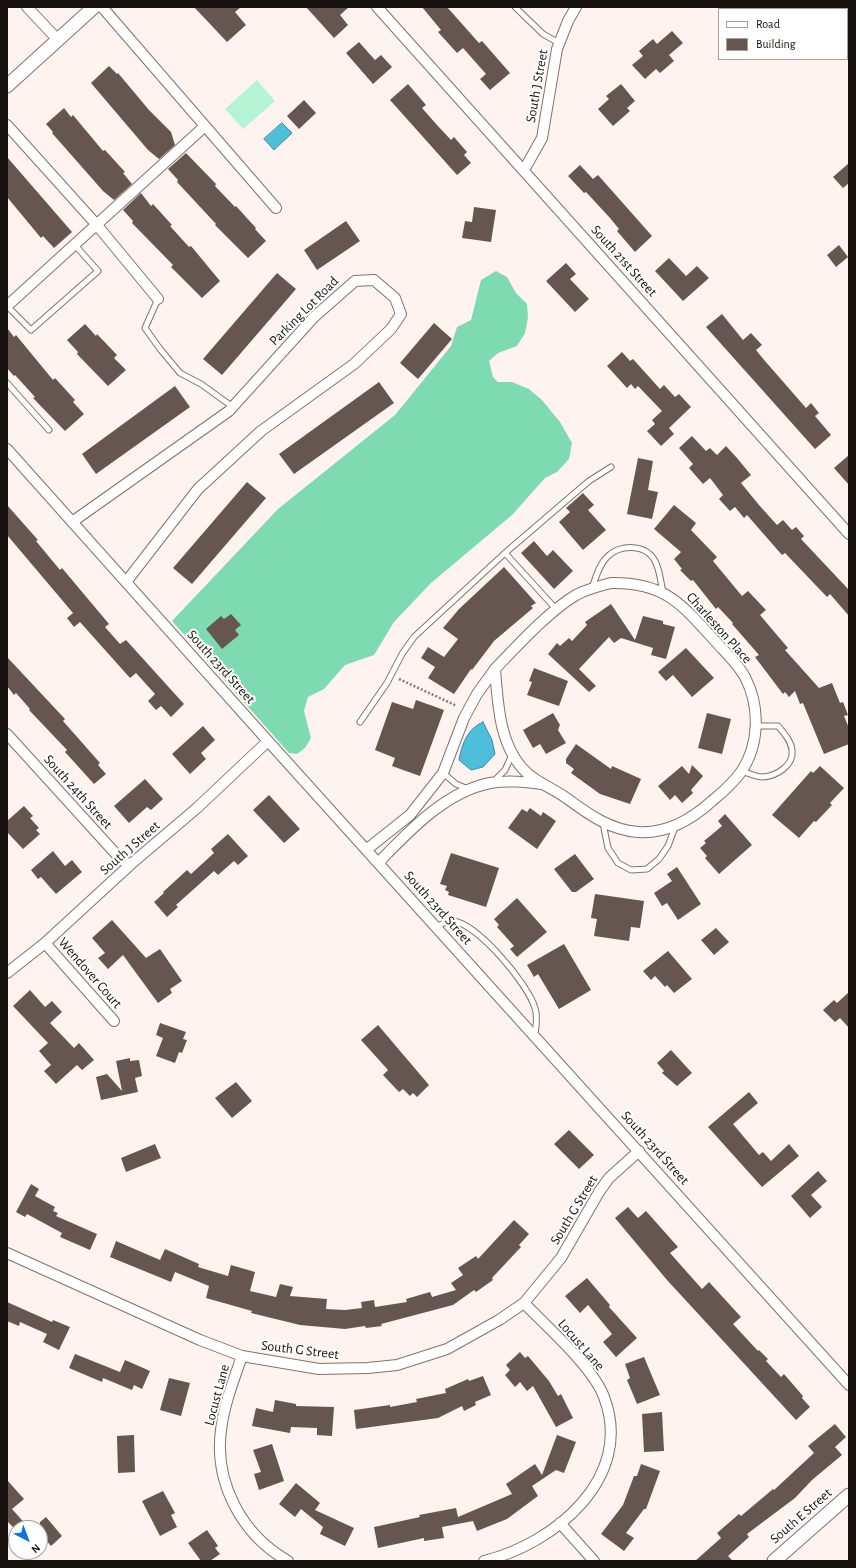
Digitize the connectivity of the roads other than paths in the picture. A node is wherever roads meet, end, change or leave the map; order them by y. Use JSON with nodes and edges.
{"nodes":[{"id":1,"x":27,"y":7,"type":"edge"},
{"id":2,"x":94,"y":7,"type":"edge"},
{"id":3,"x":102,"y":7,"type":"edge"},
{"id":4,"x":377,"y":7,"type":"edge"},
{"id":5,"x":515,"y":7,"type":"edge"},
{"id":6,"x":576,"y":7,"type":"edge"},
{"id":7,"x":58,"y":40,"type":"junction"},
{"id":8,"x":559,"y":43,"type":"junction"},
{"id":9,"x":7,"y":86,"type":"edge"},
{"id":10,"x":7,"y":125,"type":"edge"},
{"id":11,"x":205,"y":126,"type":"junction"},
{"id":12,"x":524,"y":170,"type":"junction"},
{"id":13,"x":276,"y":208,"type":"dead end"},
{"id":14,"x":96,"y":224,"type":"junction"},
{"id":15,"x":74,"y":244,"type":"junction"},
{"id":16,"x":158,"y":299,"type":"joint"},
{"id":17,"x":7,"y":306,"type":"edge"},
{"id":18,"x":7,"y":383,"type":"edge"},
{"id":19,"x":232,"y":407,"type":"junction"},
{"id":20,"x":49,"y":430,"type":"dead end"},
{"id":21,"x":7,"y":448,"type":"edge"},
{"id":22,"x":611,"y":467,"type":"dead end"},
{"id":23,"x":72,"y":522,"type":"junction"},
{"id":24,"x":849,"y":534,"type":"edge"},
{"id":25,"x":506,"y":553,"type":"junction"},
{"id":26,"x":126,"y":582,"type":"junction"},
{"id":27,"x":592,"y":588,"type":"junction"},
{"id":28,"x":663,"y":593,"type":"junction"},
{"id":29,"x":557,"y":610,"type":"junction"},
{"id":30,"x":495,"y":669,"type":"junction"},
{"id":31,"x":360,"y":722,"type":"dead end"},
{"id":32,"x":756,"y":726,"type":"junction"},
{"id":33,"x":7,"y":734,"type":"edge"},
{"id":34,"x":268,"y":741,"type":"junction"},
{"id":35,"x":512,"y":755,"type":"junction"},
{"id":36,"x":741,"y":771,"type":"junction"},
{"id":37,"x":443,"y":773,"type":"junction"},
{"id":38,"x":491,"y":783,"type":"junction"},
{"id":39,"x":543,"y":784,"type":"junction"},
{"id":40,"x":468,"y":789,"type":"junction"},
{"id":41,"x":603,"y":823,"type":"junction"},
{"id":42,"x":675,"y":826,"type":"junction"},
{"id":43,"x":366,"y":850,"type":"junction"},
{"id":44,"x":378,"y":863,"type":"junction"},
{"id":45,"x":131,"y":864,"type":"junction"},
{"id":46,"x":436,"y":927,"type":"junction"},
{"id":47,"x":45,"y":943,"type":"junction"},
{"id":48,"x":7,"y":973,"type":"edge"},
{"id":49,"x":114,"y":1021,"type":"dead end"},
{"id":50,"x":534,"y":1035,"type":"junction"},
{"id":51,"x":639,"y":1151,"type":"junction"},
{"id":52,"x":7,"y":1253,"type":"edge"},
{"id":53,"x":524,"y":1303,"type":"junction"},
{"id":54,"x":242,"y":1356,"type":"junction"},
{"id":55,"x":849,"y":1385,"type":"edge"},
{"id":56,"x":849,"y":1495,"type":"edge"},
{"id":57,"x":560,"y":1523,"type":"junction"},
{"id":58,"x":288,"y":1561,"type":"edge"},
{"id":59,"x":484,"y":1561,"type":"edge"},
{"id":60,"x":594,"y":1561,"type":"edge"},
{"id":61,"x":774,"y":1561,"type":"edge"}],
"edges":[{"from":1,"to":7,"type":"street"},
{"from":2,"to":7,"type":"street"},
{"from":3,"to":11,"type":"street"},
{"from":4,"to":12,"type":"street","name":"South 21st Street"},
{"from":5,"to":8,"type":"lane"},
{"from":6,"to":8,"type":"street","name":"South J Street"},
{"from":7,"to":9,"type":"street"},
{"from":8,"to":12,"type":"street","name":"South J Street"},
{"from":10,"to":14,"type":"street"},
{"from":11,"to":13,"type":"street"},
{"from":11,"to":14,"type":"street"},
{"from":12,"to":24,"type":"street","name":"South 21st Street"},
{"from":14,"to":15,"type":"street"},
{"from":14,"to":16,"type":"street"},
{"from":15,"to":17,"type":"street"},
{"from":15,"to":17,"type":"lane"},
{"from":16,"to":19,"type":"lane"},
{"from":18,"to":20,"type":"lane"},
{"from":19,"to":23,"type":"street","name":"Parking Lot Road"},
{"from":19,"to":26,"type":"street","name":"Parking Lot Road"},
{"from":21,"to":23,"type":"street","name":"South 23rd Street"},
{"from":22,"to":25,"type":"lane"},
{"from":23,"to":26,"type":"street","name":"South 23rd Street"},
{"from":25,"to":29,"type":"lane"},
{"from":25,"to":31,"type":"lane"},
{"from":26,"to":34,"type":"street","name":"South 23rd Street"},
{"from":27,"to":28,"type":"street","name":"Charleston Place"},
{"from":27,"to":28,"type":"lane"},
{"from":27,"to":29,"type":"street","name":"Charleston Place"},
{"from":28,"to":32,"type":"street","name":"Charleston Place"},
{"from":29,"to":30,"type":"street","name":"Charleston Place"},
{"from":30,"to":35,"type":"street","name":"Charleston Place"},
{"from":30,"to":37,"type":"street","name":"Charleston Place"},
{"from":32,"to":36,"type":"street","name":"Charleston Place"},
{"from":32,"to":36,"type":"lane"},
{"from":33,"to":45,"type":"street","name":"South 24th Street"},
{"from":34,"to":43,"type":"street","name":"South 23rd Street"},
{"from":34,"to":45,"type":"street","name":"South J Street"},
{"from":35,"to":38,"type":"lane"},
{"from":35,"to":39,"type":"street","name":"Charleston Place"},
{"from":36,"to":42,"type":"street","name":"Charleston Place"},
{"from":37,"to":40,"type":"lane"},
{"from":37,"to":43,"type":"street","name":"Charleston Place"},
{"from":38,"to":39,"type":"street","name":"Charleston Place"},
{"from":38,"to":40,"type":"street","name":"Charleston Place"},
{"from":39,"to":41,"type":"street","name":"Charleston Place"},
{"from":40,"to":44,"type":"street","name":"Charleston Place"},
{"from":41,"to":42,"type":"street","name":"Charleston Place"},
{"from":41,"to":42,"type":"lane"},
{"from":43,"to":44,"type":"street","name":"South 23rd Street"},
{"from":44,"to":46,"type":"street","name":"South 23rd Street"},
{"from":45,"to":47,"type":"street","name":"South J Street"},
{"from":46,"to":50,"type":"street","name":"South 23rd Street"},
{"from":46,"to":50,"type":"lane"},
{"from":47,"to":48,"type":"street","name":"South J Street"},
{"from":47,"to":49,"type":"street","name":"Wendover Court"},
{"from":50,"to":51,"type":"street","name":"South 23rd Street"},
{"from":51,"to":53,"type":"street","name":"South G Street"},
{"from":51,"to":55,"type":"street","name":"South 23rd Street"},
{"from":52,"to":54,"type":"street","name":"South G Street"},
{"from":53,"to":54,"type":"street","name":"South G Street"},
{"from":53,"to":57,"type":"street","name":"Locust Lane"},
{"from":54,"to":58,"type":"street","name":"Locust Lane"},
{"from":56,"to":61,"type":"street","name":"South E Street"},
{"from":57,"to":59,"type":"street","name":"Locust Lane"},
{"from":57,"to":60,"type":"street"}]}
